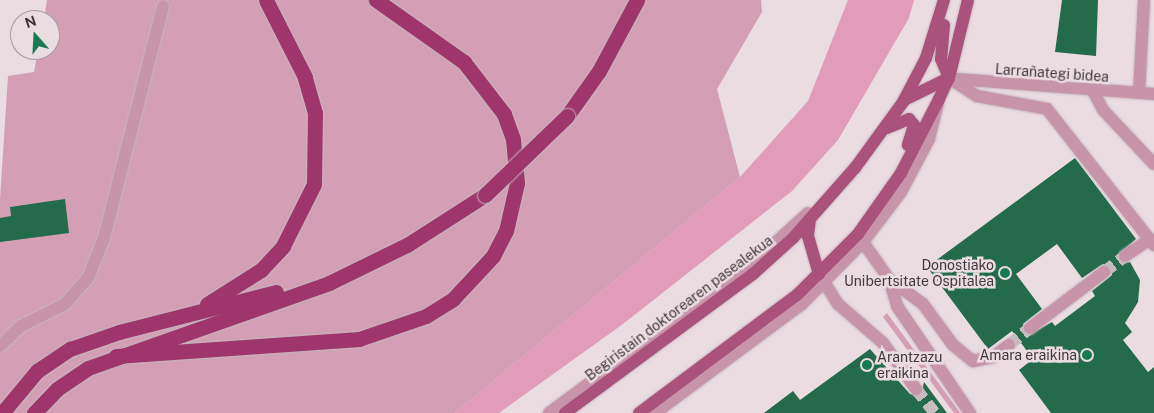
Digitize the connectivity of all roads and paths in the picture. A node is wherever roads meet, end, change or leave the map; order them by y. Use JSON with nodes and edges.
{"nodes":[{"id":1,"x":266,"y":0,"type":"edge"},
{"id":2,"x":376,"y":0,"type":"edge"},
{"id":3,"x":637,"y":0,"type":"edge"},
{"id":4,"x":946,"y":0,"type":"edge"},
{"id":5,"x":968,"y":0,"type":"edge"},
{"id":6,"x":1144,"y":0,"type":"edge"},
{"id":7,"x":163,"y":6,"type":"dead end"},
{"id":8,"x":949,"y":78,"type":"junction"},
{"id":9,"x":1092,"y":91,"type":"junction"},
{"id":10,"x":1139,"y":92,"type":"junction"},
{"id":11,"x":1154,"y":94,"type":"edge"},
{"id":12,"x":939,"y":100,"type":"junction"},
{"id":13,"x":902,"y":102,"type":"junction"},
{"id":14,"x":884,"y":130,"type":"junction"},
{"id":15,"x":1154,"y":164,"type":"edge"},
{"id":16,"x":855,"y":168,"type":"junction"},
{"id":17,"x":901,"y":173,"type":"junction"},
{"id":18,"x":901,"y":192,"type":"junction"},
{"id":19,"x":810,"y":219,"type":"junction"},
{"id":20,"x":860,"y":238,"type":"junction"},
{"id":21,"x":1152,"y":242,"type":"edge"},
{"id":22,"x":1125,"y":256,"type":"tunnel mouth"},
{"id":23,"x":380,"y":258,"type":"junction"},
{"id":24,"x":1104,"y":272,"type":"tunnel mouth"},
{"id":25,"x":822,"y":279,"type":"junction"},
{"id":26,"x":889,"y":279,"type":"junction"},
{"id":27,"x":180,"y":316,"type":"junction"},
{"id":28,"x":1030,"y":328,"type":"tunnel mouth"},
{"id":29,"x":1009,"y":345,"type":"tunnel mouth"},
{"id":30,"x":0,"y":346,"type":"edge"},
{"id":31,"x":116,"y":356,"type":"junction"},
{"id":32,"x":916,"y":388,"type":"tunnel mouth"},
{"id":33,"x":2,"y":413,"type":"edge"},
{"id":34,"x":34,"y":413,"type":"edge"},
{"id":35,"x":549,"y":413,"type":"edge"},
{"id":36,"x":565,"y":413,"type":"edge"},
{"id":37,"x":639,"y":413,"type":"edge"},
{"id":38,"x":655,"y":413,"type":"edge"},
{"id":39,"x":970,"y":413,"type":"edge"}],
"edges":[{"from":1,"to":27,"type":"highway"},
{"from":2,"to":31,"type":"highway"},
{"from":3,"to":23,"type":"highway","bridge":true},
{"from":4,"to":8,"type":"main road","name":"Begiristain doktorearen pasealekua"},
{"from":4,"to":13,"type":"main road","name":"Begiristain doktorearen pasealekua"},
{"from":5,"to":8,"type":"main road"},
{"from":6,"to":10,"type":"street"},
{"from":7,"to":30,"type":"street"},
{"from":8,"to":9,"type":"street","name":"Larrañategi bidea"},
{"from":8,"to":12,"type":"main road"},
{"from":8,"to":13,"type":"main road"},
{"from":8,"to":21,"type":"street"},
{"from":9,"to":10,"type":"street","name":"Larrañategi bidea"},
{"from":9,"to":15,"type":"street"},
{"from":10,"to":11,"type":"street","name":"Larrañategi bidea"},
{"from":12,"to":17,"type":"main road"},
{"from":12,"to":18,"type":"street"},
{"from":13,"to":14,"type":"main road","name":"Begiristain doktorearen pasealekua"},
{"from":14,"to":16,"type":"main road","name":"Begiristain doktorearen pasealekua"},
{"from":14,"to":17,"type":"main road"},
{"from":16,"to":19,"type":"main road","name":"Begiristain doktorearen pasealekua"},
{"from":16,"to":35,"type":"street"},
{"from":17,"to":18,"type":"street"},
{"from":17,"to":20,"type":"main road"},
{"from":18,"to":20,"type":"street"},
{"from":19,"to":25,"type":"main road"},
{"from":19,"to":36,"type":"main road","name":"Begiristain doktorearen pasealekua"},
{"from":20,"to":25,"type":"main road"},
{"from":20,"to":26,"type":"street"},
{"from":21,"to":22,"type":"street"},
{"from":23,"to":27,"type":"highway"},
{"from":23,"to":31,"type":"highway"},
{"from":24,"to":28,"type":"street"},
{"from":25,"to":32,"type":"street"},
{"from":25,"to":37,"type":"main road"},
{"from":25,"to":38,"type":"street"},
{"from":26,"to":29,"type":"street"},
{"from":26,"to":39,"type":"street"},
{"from":27,"to":33,"type":"highway"},
{"from":31,"to":34,"type":"highway"}]}
